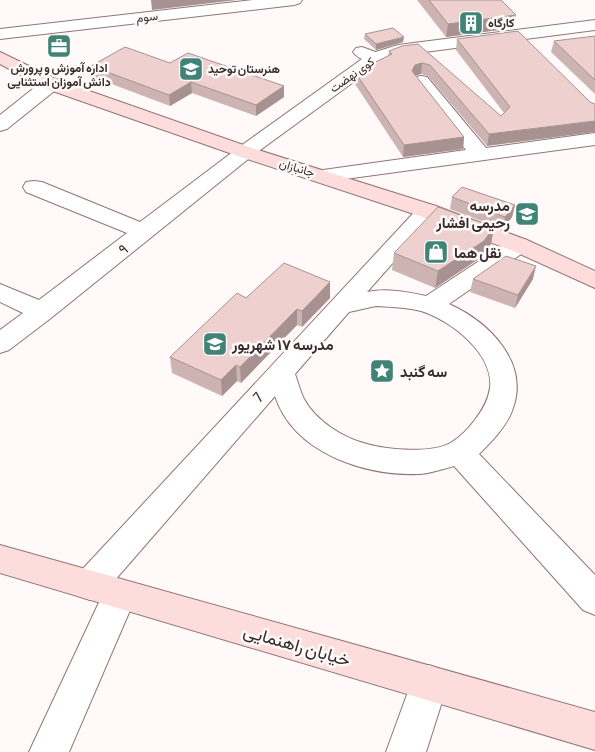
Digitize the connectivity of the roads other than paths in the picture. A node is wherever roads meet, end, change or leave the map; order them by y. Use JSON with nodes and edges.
{"nodes":[{"id":1,"x":294,"y":0,"type":"edge"},
{"id":2,"x":595,"y":25,"type":"edge"},
{"id":3,"x":0,"y":34,"type":"edge"},
{"id":4,"x":520,"y":34,"type":"junction"},
{"id":5,"x":533,"y":48,"type":"edge"},
{"id":6,"x":0,"y":57,"type":"edge"},
{"id":7,"x":421,"y":81,"type":"edge"},
{"id":8,"x":51,"y":84,"type":"junction"},
{"id":9,"x":0,"y":125,"type":"edge"},
{"id":10,"x":595,"y":139,"type":"edge"},
{"id":11,"x":245,"y":152,"type":"junction"},
{"id":12,"x":481,"y":155,"type":"junction"},
{"id":13,"x":323,"y":176,"type":"junction"},
{"id":14,"x":34,"y":187,"type":"dead end"},
{"id":15,"x":428,"y":211,"type":"junction"},
{"id":16,"x":144,"y":232,"type":"junction"},
{"id":17,"x":519,"y":245,"type":"junction"},
{"id":18,"x":595,"y":280,"type":"edge"},
{"id":19,"x":0,"y":292,"type":"edge"},
{"id":20,"x":341,"y":305,"type":"junction"},
{"id":21,"x":430,"y":305,"type":"junction"},
{"id":22,"x":42,"y":312,"type":"junction"},
{"id":23,"x":0,"y":344,"type":"edge"},
{"id":24,"x":281,"y":372,"type":"junction"},
{"id":25,"x":460,"y":453,"type":"junction"},
{"id":26,"x":0,"y":559,"type":"edge"},
{"id":27,"x":105,"y":590,"type":"junction"},
{"id":28,"x":595,"y":599,"type":"edge"},
{"id":29,"x":429,"y":683,"type":"junction"},
{"id":30,"x":595,"y":731,"type":"edge"},
{"id":31,"x":49,"y":752,"type":"edge"},
{"id":32,"x":406,"y":752,"type":"edge"}],
"edges":[{"from":1,"to":3,"type":"street","name":"سوم"},
{"from":2,"to":4,"type":"street","name":"کوی نهضت"},
{"from":4,"to":5,"type":"street"},
{"from":4,"to":11,"type":"street","name":"کوی نهضت"},
{"from":6,"to":8,"type":"main road","name":"جانبازان"},
{"from":7,"to":12,"type":"street"},
{"from":8,"to":9,"type":"street"},
{"from":8,"to":11,"type":"main road","name":"جانبازان"},
{"from":10,"to":12,"type":"street"},
{"from":11,"to":13,"type":"main road","name":"جانبازان"},
{"from":11,"to":16,"type":"street","name":"۹"},
{"from":12,"to":13,"type":"street"},
{"from":13,"to":15,"type":"main road","name":"جانبازان"},
{"from":14,"to":16,"type":"street"},
{"from":15,"to":17,"type":"main road","name":"جانبازان"},
{"from":15,"to":20,"type":"street","name":"7"},
{"from":16,"to":22,"type":"street","name":"۹"},
{"from":17,"to":18,"type":"main road","name":"جانبازان"},
{"from":17,"to":21,"type":"street"},
{"from":19,"to":22,"type":"street"},
{"from":20,"to":21,"type":"street"},
{"from":20,"to":24,"type":"street","name":"7"},
{"from":21,"to":25,"type":"street"},
{"from":22,"to":23,"type":"street","name":"۹"},
{"from":24,"to":25,"type":"street"},
{"from":24,"to":27,"type":"street","name":"7"},
{"from":25,"to":28,"type":"street"},
{"from":26,"to":27,"type":"main road","name":"خیابان راهنمایی"},
{"from":27,"to":29,"type":"main road","name":"خیابان راهنمایی"},
{"from":27,"to":31,"type":"street","name":"7"},
{"from":29,"to":30,"type":"main road","name":"خیابان راهنمایی"},
{"from":29,"to":32,"type":"street"}]}
